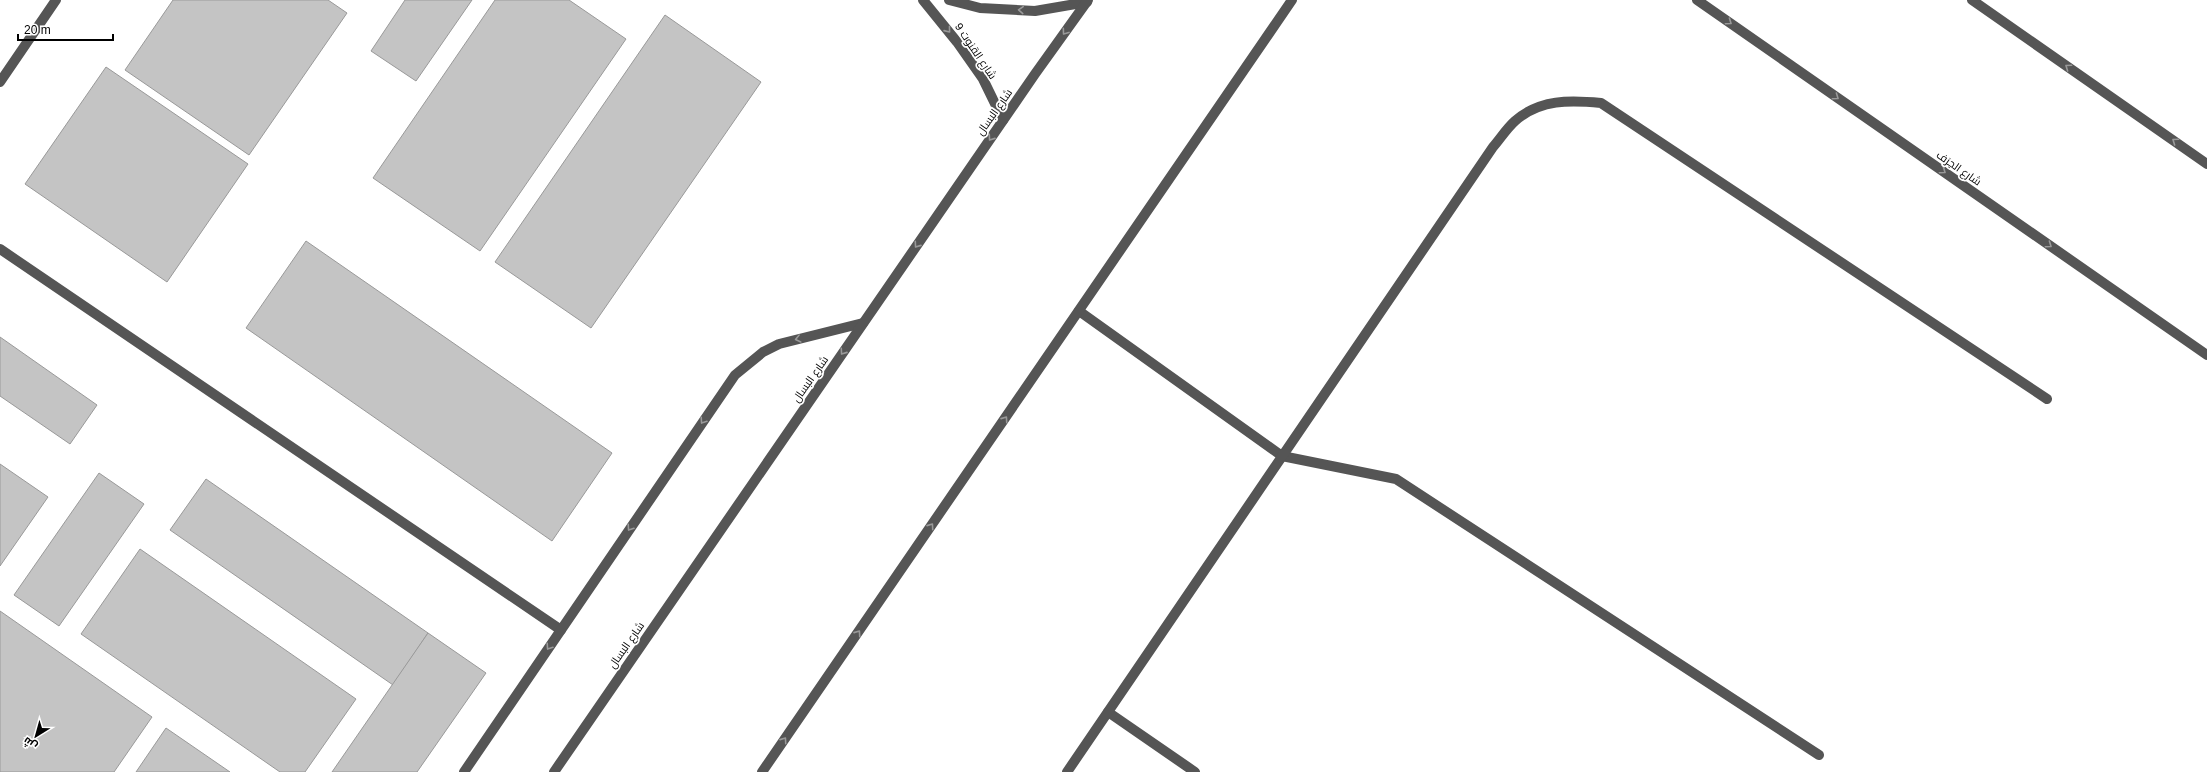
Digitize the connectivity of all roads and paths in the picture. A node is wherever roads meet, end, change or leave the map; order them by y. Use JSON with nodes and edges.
{"nodes":[{"id":1,"x":56,"y":0,"type":"edge"},
{"id":2,"x":923,"y":0,"type":"edge"},
{"id":3,"x":949,"y":0,"type":"edge"},
{"id":4,"x":1292,"y":0,"type":"edge"},
{"id":5,"x":1697,"y":0,"type":"edge"},
{"id":6,"x":1972,"y":0,"type":"edge"},
{"id":7,"x":1088,"y":1,"type":"edge"},
{"id":8,"x":0,"y":82,"type":"edge"},
{"id":9,"x":1003,"y":120,"type":"junction"},
{"id":10,"x":2207,"y":164,"type":"edge"},
{"id":11,"x":0,"y":249,"type":"edge"},
{"id":12,"x":1079,"y":311,"type":"junction"},
{"id":13,"x":863,"y":323,"type":"junction"},
{"id":14,"x":2207,"y":355,"type":"edge"},
{"id":15,"x":2047,"y":399,"type":"dead end"},
{"id":16,"x":1282,"y":456,"type":"junction"},
{"id":17,"x":561,"y":630,"type":"junction"},
{"id":18,"x":1108,"y":712,"type":"junction"},
{"id":19,"x":1819,"y":755,"type":"dead end"},
{"id":20,"x":464,"y":772,"type":"edge"},
{"id":21,"x":554,"y":772,"type":"edge"},
{"id":22,"x":762,"y":772,"type":"edge"},
{"id":23,"x":1067,"y":772,"type":"edge"},
{"id":24,"x":1195,"y":772,"type":"edge"}],
"edges":[{"from":1,"to":8,"type":"street"},
{"from":2,"to":9,"type":"street","name":"شارع القنوت 9","one_way":true},
{"from":7,"to":3,"type":"street","name":"شارع القنوت 9","one_way":true},
{"from":4,"to":12,"type":"street"},
{"from":5,"to":14,"type":"street","name":"شارع الحِرَف","one_way":true},
{"from":10,"to":6,"type":"street","one_way":true},
{"from":7,"to":9,"type":"street","name":"شارع البسال","one_way":true},
{"from":9,"to":13,"type":"street","name":"شارع البسال","one_way":true},
{"from":11,"to":17,"type":"street"},
{"from":12,"to":16,"type":"street"},
{"from":22,"to":12,"type":"street","one_way":true},
{"from":13,"to":17,"type":"street","one_way":true},
{"from":13,"to":21,"type":"street","name":"شارع البسال","one_way":true},
{"from":15,"to":16,"type":"street"},
{"from":16,"to":18,"type":"street"},
{"from":16,"to":19,"type":"street"},
{"from":17,"to":20,"type":"street","one_way":true},
{"from":18,"to":23,"type":"street"},
{"from":18,"to":24,"type":"street"}]}
